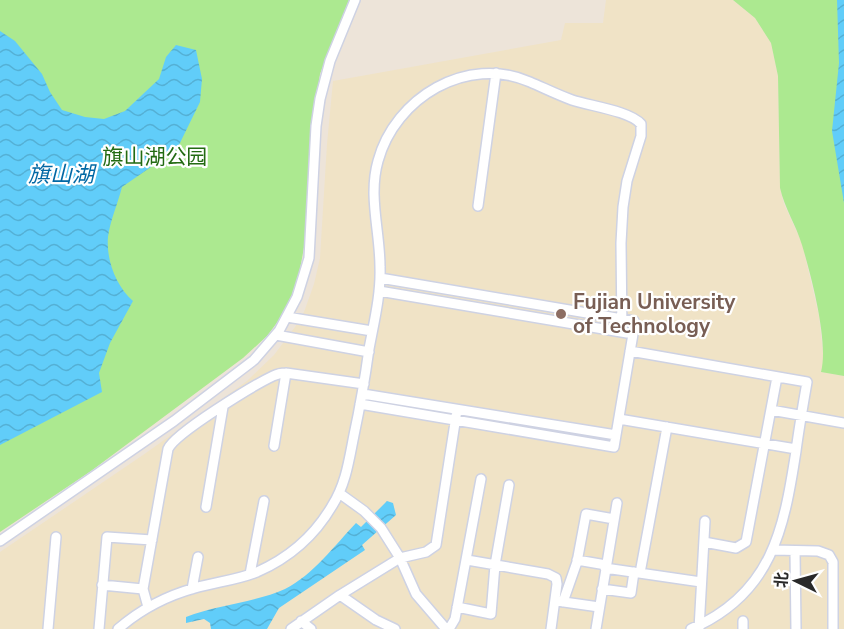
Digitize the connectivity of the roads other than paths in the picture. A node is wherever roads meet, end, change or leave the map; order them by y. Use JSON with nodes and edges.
{"nodes":[{"id":1,"x":355,"y":0,"type":"edge"},
{"id":2,"x":496,"y":73,"type":"junction"},
{"id":3,"x":478,"y":206,"type":"dead end"},
{"id":4,"x":380,"y":278,"type":"junction"},
{"id":5,"x":379,"y":291,"type":"junction"},
{"id":6,"x":287,"y":317,"type":"junction"},
{"id":7,"x":622,"y":319,"type":"junction"},
{"id":8,"x":320,"y":323,"type":"junction"},
{"id":9,"x":372,"y":331,"type":"junction"},
{"id":10,"x":622,"y":332,"type":"junction"},
{"id":11,"x":633,"y":334,"type":"junction"},
{"id":12,"x":276,"y":335,"type":"junction"},
{"id":13,"x":317,"y":342,"type":"junction"},
{"id":14,"x":630,"y":351,"type":"junction"},
{"id":15,"x":369,"y":352,"type":"junction"},
{"id":16,"x":286,"y":373,"type":"junction"},
{"id":17,"x":777,"y":377,"type":"junction"},
{"id":18,"x":363,"y":389,"type":"junction"},
{"id":19,"x":360,"y":404,"type":"junction"},
{"id":20,"x":223,"y":407,"type":"junction"},
{"id":21,"x":457,"y":410,"type":"junction"},
{"id":22,"x":771,"y":410,"type":"junction"},
{"id":23,"x":802,"y":415,"type":"junction"},
{"id":24,"x":619,"y":419,"type":"junction"},
{"id":25,"x":455,"y":421,"type":"junction"},
{"id":26,"x":844,"y":423,"type":"edge"},
{"id":27,"x":667,"y":427,"type":"junction"},
{"id":28,"x":616,"y":435,"type":"junction"},
{"id":29,"x":765,"y":444,"type":"junction"},
{"id":30,"x":274,"y":446,"type":"dead end"},
{"id":31,"x":796,"y":449,"type":"junction"},
{"id":32,"x":481,"y":479,"type":"dead end"},
{"id":33,"x":509,"y":484,"type":"dead end"},
{"id":34,"x":339,"y":493,"type":"junction"},
{"id":35,"x":264,"y":501,"type":"dead end"},
{"id":36,"x":617,"y":503,"type":"dead end"},
{"id":37,"x":206,"y":507,"type":"dead end"},
{"id":38,"x":614,"y":519,"type":"junction"},
{"id":39,"x":705,"y":521,"type":"dead end"},
{"id":40,"x":56,"y":537,"type":"dead end"},
{"id":41,"x":152,"y":540,"type":"junction"},
{"id":42,"x":0,"y":541,"type":"edge"},
{"id":43,"x":704,"y":542,"type":"junction"},
{"id":44,"x":772,"y":550,"type":"junction"},
{"id":45,"x":795,"y":551,"type":"junction"},
{"id":46,"x":198,"y":557,"type":"dead end"},
{"id":47,"x":400,"y":558,"type":"junction"},
{"id":48,"x":466,"y":560,"type":"junction"},
{"id":49,"x":577,"y":560,"type":"junction"},
{"id":50,"x":495,"y":565,"type":"junction"},
{"id":51,"x":606,"y":566,"type":"junction"},
{"id":52,"x":637,"y":572,"type":"junction"},
{"id":53,"x":250,"y":574,"type":"junction"},
{"id":54,"x":701,"y":582,"type":"junction"},
{"id":55,"x":102,"y":585,"type":"junction"},
{"id":56,"x":143,"y":589,"type":"junction"},
{"id":57,"x":192,"y":589,"type":"junction"},
{"id":58,"x":602,"y":589,"type":"junction"},
{"id":59,"x":340,"y":595,"type":"junction"},
{"id":60,"x":559,"y":601,"type":"junction"},
{"id":61,"x":148,"y":607,"type":"junction"},
{"id":62,"x":457,"y":607,"type":"junction"},
{"id":63,"x":599,"y":608,"type":"junction"},
{"id":64,"x":844,"y":609,"type":"edge"},
{"id":65,"x":833,"y":610,"type":"junction"},
{"id":66,"x":301,"y":621,"type":"junction"},
{"id":67,"x":696,"y":628,"type":"edge"},
{"id":68,"x":48,"y":629,"type":"edge"},
{"id":69,"x":99,"y":629,"type":"edge"},
{"id":70,"x":118,"y":629,"type":"edge"},
{"id":71,"x":291,"y":629,"type":"edge"},
{"id":72,"x":312,"y":629,"type":"edge"},
{"id":73,"x":395,"y":629,"type":"edge"},
{"id":74,"x":448,"y":629,"type":"edge"},
{"id":75,"x":551,"y":629,"type":"edge"},
{"id":76,"x":596,"y":629,"type":"edge"},
{"id":77,"x":796,"y":629,"type":"edge"},
{"id":78,"x":832,"y":629,"type":"edge"}],
"edges":[{"from":1,"to":6,"type":"street"},
{"from":2,"to":3,"type":"street"},
{"from":2,"to":4,"type":"street"},
{"from":2,"to":7,"type":"street"},
{"from":4,"to":5,"type":"street"},
{"from":4,"to":7,"type":"street"},
{"from":5,"to":9,"type":"street"},
{"from":5,"to":10,"type":"street"},
{"from":6,"to":8,"type":"street"},
{"from":6,"to":12,"type":"street"},
{"from":7,"to":10,"type":"street"},
{"from":7,"to":11,"type":"street"},
{"from":8,"to":9,"type":"street"},
{"from":8,"to":13,"type":"street"},
{"from":9,"to":15,"type":"street"},
{"from":10,"to":11,"type":"street"},
{"from":11,"to":14,"type":"street"},
{"from":12,"to":13,"type":"street"},
{"from":12,"to":42,"type":"street"},
{"from":13,"to":15,"type":"street"},
{"from":14,"to":17,"type":"street"},
{"from":14,"to":24,"type":"street"},
{"from":15,"to":18,"type":"street"},
{"from":16,"to":18,"type":"street"},
{"from":16,"to":20,"type":"street"},
{"from":16,"to":30,"type":"street"},
{"from":17,"to":22,"type":"street"},
{"from":17,"to":23,"type":"street"},
{"from":18,"to":19,"type":"street"},
{"from":18,"to":21,"type":"street"},
{"from":19,"to":25,"type":"street"},
{"from":19,"to":34,"type":"street"},
{"from":20,"to":37,"type":"street"},
{"from":20,"to":41,"type":"street"},
{"from":21,"to":25,"type":"street"},
{"from":21,"to":28,"type":"street"},
{"from":22,"to":23,"type":"street"},
{"from":22,"to":29,"type":"street"},
{"from":23,"to":26,"type":"street"},
{"from":23,"to":31,"type":"street"},
{"from":24,"to":27,"type":"street"},
{"from":24,"to":28,"type":"street"},
{"from":25,"to":28,"type":"street"},
{"from":25,"to":47,"type":"street"},
{"from":27,"to":29,"type":"street"},
{"from":27,"to":52,"type":"street"},
{"from":29,"to":31,"type":"street"},
{"from":29,"to":43,"type":"street"},
{"from":31,"to":44,"type":"street"},
{"from":32,"to":48,"type":"street"},
{"from":33,"to":50,"type":"street"},
{"from":34,"to":47,"type":"street"},
{"from":34,"to":53,"type":"street"},
{"from":35,"to":53,"type":"street"},
{"from":36,"to":38,"type":"street"},
{"from":38,"to":49,"type":"street"},
{"from":38,"to":51,"type":"street"},
{"from":39,"to":43,"type":"street"},
{"from":40,"to":68,"type":"street"},
{"from":41,"to":55,"type":"street"},
{"from":41,"to":56,"type":"street"},
{"from":43,"to":54,"type":"street"},
{"from":44,"to":45,"type":"street"},
{"from":44,"to":67,"type":"street"},
{"from":45,"to":65,"type":"street"},
{"from":45,"to":77,"type":"street"},
{"from":46,"to":57,"type":"street"},
{"from":47,"to":59,"type":"street"},
{"from":47,"to":74,"type":"street"},
{"from":48,"to":50,"type":"street"},
{"from":48,"to":62,"type":"street"},
{"from":49,"to":51,"type":"street"},
{"from":49,"to":60,"type":"street"},
{"from":50,"to":60,"type":"street"},
{"from":50,"to":62,"type":"street"},
{"from":51,"to":52,"type":"street"},
{"from":51,"to":58,"type":"street"},
{"from":52,"to":54,"type":"street"},
{"from":52,"to":58,"type":"street"},
{"from":53,"to":57,"type":"street"},
{"from":54,"to":67,"type":"street"},
{"from":55,"to":56,"type":"street"},
{"from":55,"to":69,"type":"street"},
{"from":56,"to":61,"type":"street"},
{"from":57,"to":61,"type":"street"},
{"from":58,"to":63,"type":"street"},
{"from":59,"to":66,"type":"street"},
{"from":59,"to":73,"type":"street"},
{"from":60,"to":63,"type":"street"},
{"from":60,"to":75,"type":"street"},
{"from":61,"to":70,"type":"street"},
{"from":62,"to":74,"type":"street"},
{"from":63,"to":76,"type":"street"},
{"from":64,"to":65,"type":"street"},
{"from":65,"to":78,"type":"street"},
{"from":66,"to":71,"type":"street"},
{"from":66,"to":72,"type":"street"}]}
